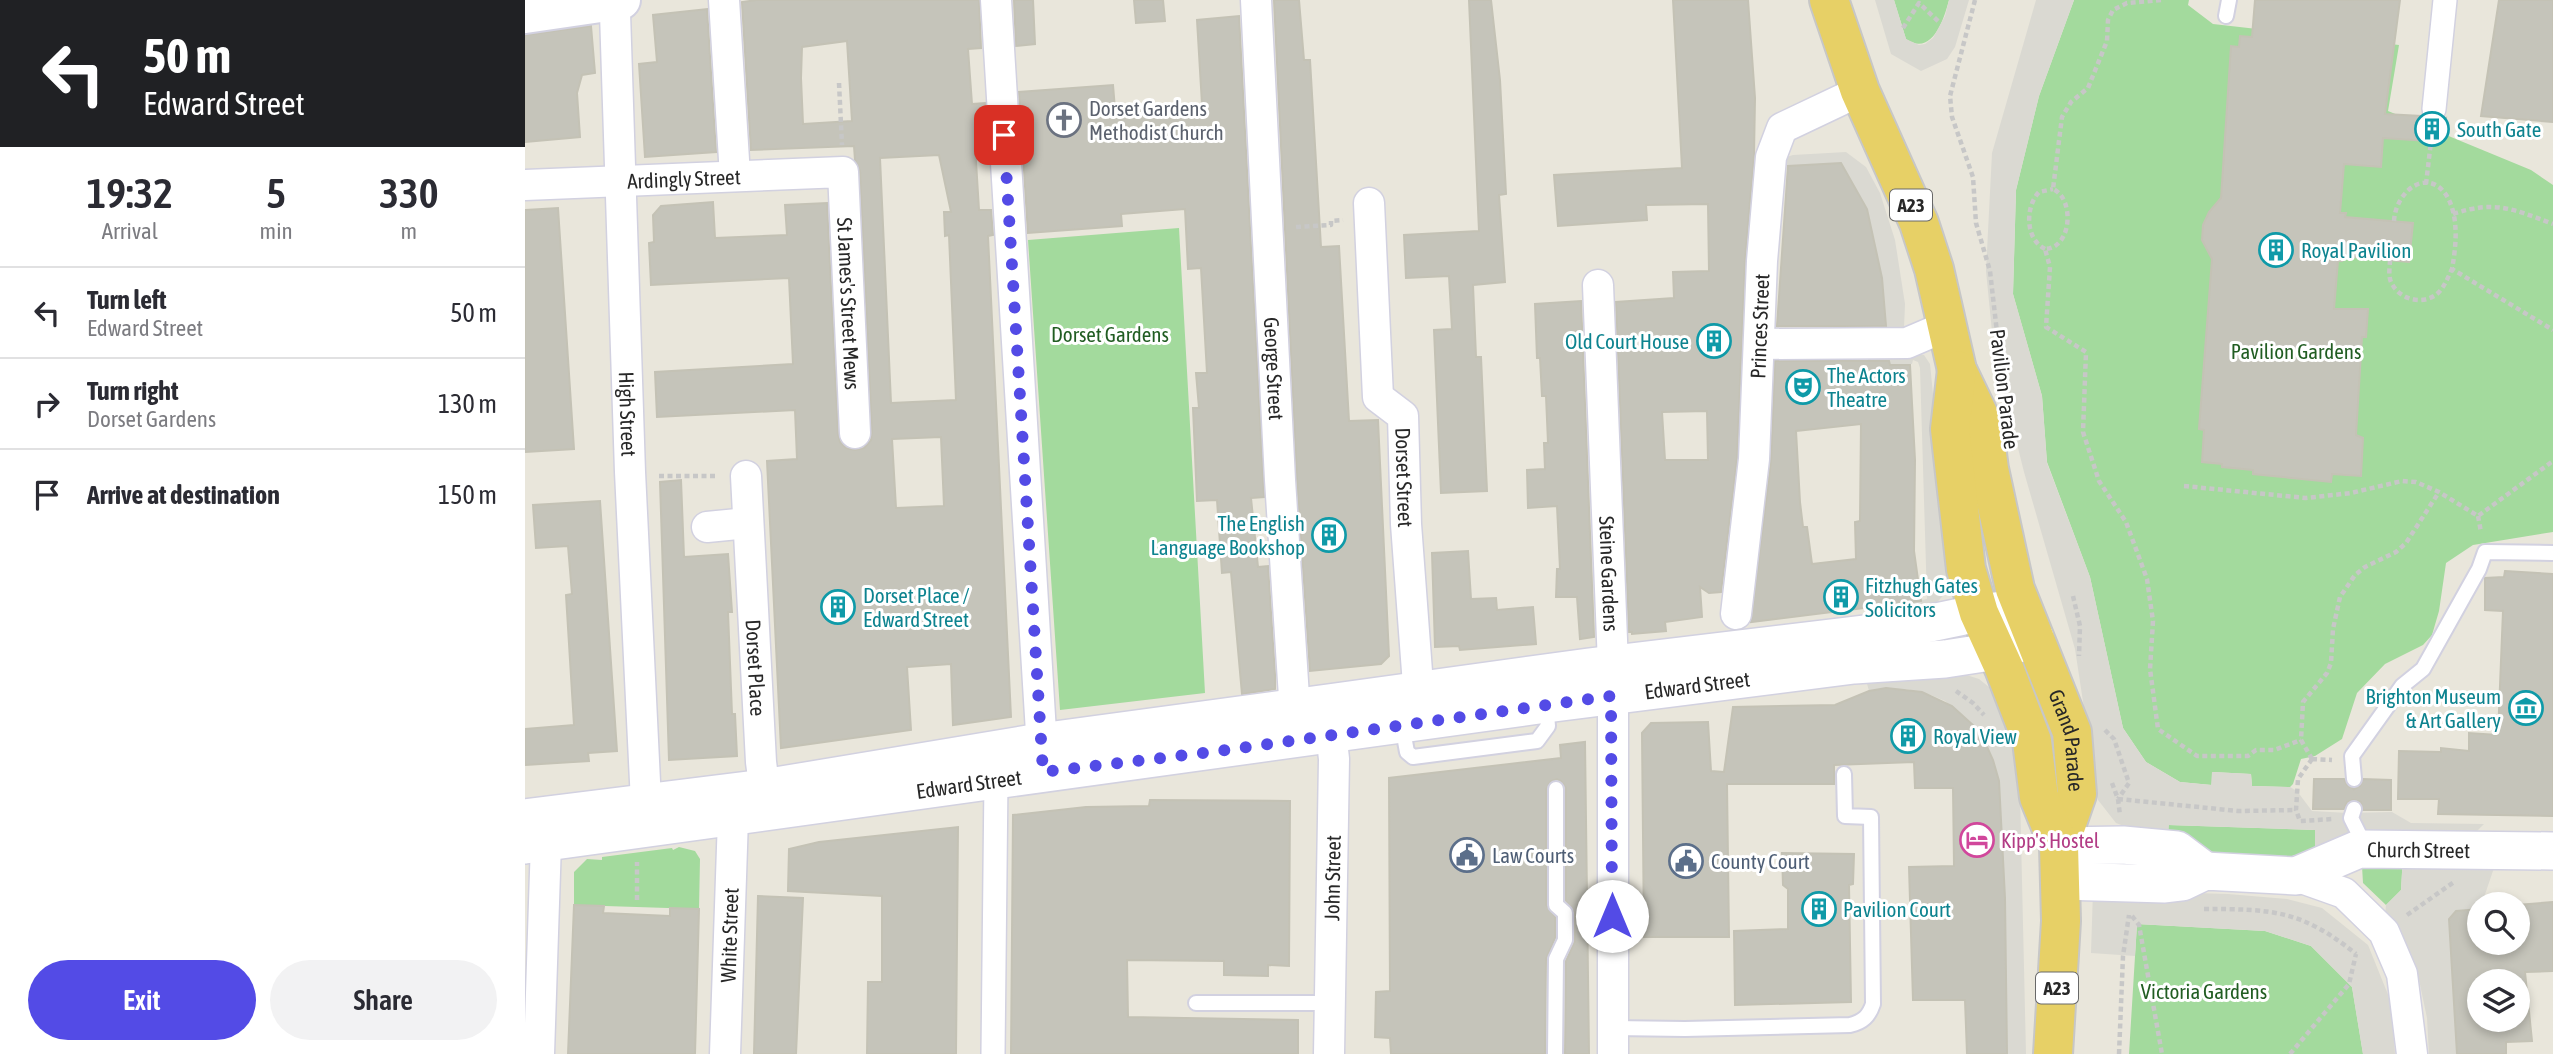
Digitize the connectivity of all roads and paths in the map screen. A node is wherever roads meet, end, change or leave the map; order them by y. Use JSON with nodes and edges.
{"nodes":[{"id":1,"x":724,"y":0,"type":"edge"},
{"id":2,"x":996,"y":0,"type":"edge"},
{"id":3,"x":1256,"y":0,"type":"edge"},
{"id":4,"x":1829,"y":0,"type":"edge"},
{"id":5,"x":1975,"y":0,"type":"edge"},
{"id":6,"x":2161,"y":0,"type":"edge"},
{"id":7,"x":2229,"y":0,"type":"edge"},
{"id":8,"x":2445,"y":0,"type":"edge"},
{"id":9,"x":613,"y":1,"type":"edge"},
{"id":10,"x":1919,"y":1,"type":"edge"},
{"id":11,"x":525,"y":14,"type":"edge"},
{"id":12,"x":2226,"y":16,"type":"dead end"},
{"id":13,"x":1940,"y":23,"type":"dead end"},
{"id":14,"x":1903,"y":28,"type":"dead end"},
{"id":15,"x":839,"y":83,"type":"dead end"},
{"id":16,"x":1860,"y":91,"type":"junction"},
{"id":17,"x":2434,"y":109,"type":"dead end"},
{"id":18,"x":2430,"y":146,"type":"dead end"},
{"id":19,"x":843,"y":173,"type":"junction"},
{"id":20,"x":735,"y":176,"type":"junction"},
{"id":21,"x":619,"y":181,"type":"junction"},
{"id":22,"x":2426,"y":184,"type":"junction"},
{"id":23,"x":525,"y":185,"type":"edge"},
{"id":24,"x":2053,"y":189,"type":"junction"},
{"id":25,"x":1369,"y":203,"type":"dead end"},
{"id":26,"x":2453,"y":214,"type":"junction"},
{"id":27,"x":1331,"y":221,"type":"dead end"},
{"id":28,"x":2394,"y":221,"type":"dead end"},
{"id":29,"x":2553,"y":224,"type":"edge"},
{"id":30,"x":1267,"y":228,"type":"junction"},
{"id":31,"x":2045,"y":249,"type":"junction"},
{"id":32,"x":2390,"y":260,"type":"dead end"},
{"id":33,"x":2452,"y":269,"type":"junction"},
{"id":34,"x":1598,"y":285,"type":"dead end"},
{"id":35,"x":1949,"y":325,"type":"junction"},
{"id":36,"x":2553,"y":330,"type":"edge"},
{"id":37,"x":1760,"y":344,"type":"junction"},
{"id":38,"x":1957,"y":370,"type":"junction"},
{"id":39,"x":2004,"y":386,"type":"dead end"},
{"id":40,"x":855,"y":433,"type":"dead end"},
{"id":41,"x":2553,"y":461,"type":"edge"},
{"id":42,"x":630,"y":472,"type":"junction"},
{"id":43,"x":746,"y":477,"type":"joint"},
{"id":44,"x":2185,"y":486,"type":"dead end"},
{"id":45,"x":2439,"y":492,"type":"junction"},
{"id":46,"x":748,"y":523,"type":"junction"},
{"id":47,"x":707,"y":527,"type":"dead end"},
{"id":48,"x":2553,"y":553,"type":"edge"},
{"id":49,"x":2073,"y":596,"type":"dead end"},
{"id":50,"x":1979,"y":613,"type":"junction"},
{"id":51,"x":1736,"y":614,"type":"dead end"},
{"id":52,"x":2029,"y":623,"type":"junction"},
{"id":53,"x":2074,"y":648,"type":"dead end"},
{"id":54,"x":1997,"y":651,"type":"junction"},
{"id":55,"x":1612,"y":680,"type":"junction"},
{"id":56,"x":1948,"y":686,"type":"dead end"},
{"id":57,"x":1414,"y":713,"type":"junction"},
{"id":58,"x":1987,"y":718,"type":"dead end"},
{"id":59,"x":1313,"y":721,"type":"junction"},
{"id":60,"x":2099,"y":724,"type":"dead end"},
{"id":61,"x":2301,"y":740,"type":"junction"},
{"id":62,"x":1042,"y":757,"type":"junction"},
{"id":63,"x":1844,"y":774,"type":"dead end"},
{"id":64,"x":996,"y":779,"type":"junction"},
{"id":65,"x":2354,"y":779,"type":"dead end"},
{"id":66,"x":1556,"y":789,"type":"dead end"},
{"id":67,"x":749,"y":802,"type":"junction"},
{"id":68,"x":2296,"y":810,"type":"junction"},
{"id":69,"x":2355,"y":826,"type":"junction"},
{"id":70,"x":644,"y":828,"type":"junction"},
{"id":71,"x":535,"y":830,"type":"edge"},
{"id":72,"x":2553,"y":850,"type":"edge"},
{"id":73,"x":2060,"y":864,"type":"junction"},
{"id":74,"x":2296,"y":876,"type":"junction"},
{"id":75,"x":2458,"y":879,"type":"dead end"},
{"id":76,"x":636,"y":900,"type":"dead end"},
{"id":77,"x":2194,"y":910,"type":"dead end"},
{"id":78,"x":2140,"y":912,"type":"dead end"},
{"id":79,"x":2129,"y":913,"type":"junction"},
{"id":80,"x":2399,"y":920,"type":"dead end"},
{"id":81,"x":1196,"y":1003,"type":"dead end"},
{"id":82,"x":1330,"y":1003,"type":"junction"},
{"id":83,"x":1613,"y":1041,"type":"edge"},
{"id":84,"x":539,"y":1054,"type":"edge"},
{"id":85,"x":726,"y":1054,"type":"edge"},
{"id":86,"x":993,"y":1054,"type":"edge"},
{"id":87,"x":1329,"y":1054,"type":"edge"},
{"id":88,"x":1555,"y":1054,"type":"edge"},
{"id":89,"x":2053,"y":1054,"type":"edge"},
{"id":90,"x":2119,"y":1054,"type":"edge"},
{"id":91,"x":2162,"y":1054,"type":"edge"},
{"id":92,"x":2290,"y":1054,"type":"edge"},
{"id":93,"x":2412,"y":1054,"type":"edge"}],
"edges":[{"from":1,"to":20,"type":"street"},
{"from":2,"to":62,"type":"street"},
{"from":3,"to":30,"type":"street","name":"George Street"},
{"from":4,"to":16,"type":"highway","name":"Pavilion Parade","number":"A23"},
{"from":5,"to":39,"type":"path","name":"Pavilion Parade"},
{"from":6,"to":24,"type":"path"},
{"from":7,"to":12,"type":"lane"},
{"from":8,"to":17,"type":"street"},
{"from":9,"to":11,"type":"main road"},
{"from":9,"to":21,"type":"street","name":"High Street"},
{"from":10,"to":13,"type":"path"},
{"from":10,"to":14,"type":"path"},
{"from":15,"to":19,"type":"path"},
{"from":16,"to":35,"type":"highway","name":"Pavilion Parade","number":"A23"},
{"from":16,"to":37,"type":"street","name":"Princes Street"},
{"from":18,"to":22,"type":"path"},
{"from":19,"to":20,"type":"street","name":"Ardingly Street"},
{"from":19,"to":40,"type":"street","name":"St James's Street Mews"},
{"from":20,"to":21,"type":"street","name":"Ardingly Street"},
{"from":21,"to":23,"type":"street","name":"Ardingly Street"},
{"from":21,"to":42,"type":"street","name":"High Street"},
{"from":22,"to":26,"type":"path"},
{"from":22,"to":28,"type":"path"},
{"from":24,"to":31,"type":"path"},
{"from":24,"to":31,"type":"path"},
{"from":25,"to":57,"type":"street","name":"Dorset Street"},
{"from":26,"to":29,"type":"path"},
{"from":26,"to":33,"type":"path"},
{"from":27,"to":30,"type":"path"},
{"from":30,"to":59,"type":"street","name":"George Street"},
{"from":31,"to":61,"type":"path"},
{"from":32,"to":33,"type":"path"},
{"from":33,"to":36,"type":"path"},
{"from":34,"to":55,"type":"street","name":"Steine Gardens"},
{"from":35,"to":37,"type":"street"},
{"from":35,"to":38,"type":"highway","name":"Pavilion Parade","number":"A23"},
{"from":37,"to":51,"type":"street","name":"Princes Street"},
{"from":38,"to":50,"type":"highway","name":"Pavilion Parade","number":"A23"},
{"from":38,"to":52,"type":"highway","name":"Pavilion Parade","number":"A23"},
{"from":41,"to":45,"type":"path"},
{"from":42,"to":43,"type":"path"},
{"from":42,"to":70,"type":"street","name":"High Street"},
{"from":43,"to":46,"type":"street","name":"Dorset Place"},
{"from":44,"to":45,"type":"path"},
{"from":45,"to":61,"type":"path"},
{"from":46,"to":47,"type":"street"},
{"from":46,"to":67,"type":"street","name":"Dorset Place"},
{"from":48,"to":65,"type":"lane"},
{"from":49,"to":53,"type":"path"},
{"from":50,"to":52,"type":"street","name":"Edward Street"},
{"from":50,"to":54,"type":"highway","name":"Pavilion Parade","number":"A23"},
{"from":50,"to":55,"type":"street","name":"Edward Street"},
{"from":52,"to":54,"type":"street","name":"Edward Street"},
{"from":52,"to":73,"type":"highway","name":"Grand Parade","number":"A23"},
{"from":54,"to":55,"type":"street","name":"Edward Street"},
{"from":54,"to":73,"type":"highway","name":"Grand Parade","number":"A23"},
{"from":55,"to":57,"type":"street","name":"Edward Street"},
{"from":55,"to":57,"type":"street","name":"Edward Street"},
{"from":55,"to":83,"type":"street","name":"Steine Gardens"},
{"from":56,"to":58,"type":"path"},
{"from":57,"to":59,"type":"street","name":"Edward Street"},
{"from":59,"to":62,"type":"street","name":"Edward Street"},
{"from":59,"to":82,"type":"street","name":"John Street"},
{"from":60,"to":68,"type":"path"},
{"from":61,"to":68,"type":"path"},
{"from":62,"to":64,"type":"street","name":"Edward Street"},
{"from":62,"to":67,"type":"street","name":"Edward Street"},
{"from":63,"to":83,"type":"lane"},
{"from":64,"to":67,"type":"street","name":"Edward Street"},
{"from":64,"to":86,"type":"street"},
{"from":66,"to":88,"type":"lane"},
{"from":67,"to":70,"type":"street","name":"Edward Street"},
{"from":67,"to":85,"type":"street","name":"White Street"},
{"from":68,"to":69,"type":"path"},
{"from":69,"to":72,"type":"street","name":"Church Street"},
{"from":69,"to":74,"type":"street","name":"Church Street"},
{"from":70,"to":71,"type":"street","name":"Edward Street"},
{"from":70,"to":76,"type":"path"},
{"from":71,"to":84,"type":"street"},
{"from":73,"to":74,"type":"street","name":"Church Street"},
{"from":73,"to":89,"type":"highway","name":"Grand Parade","number":"A23"},
{"from":74,"to":93,"type":"street"},
{"from":75,"to":80,"type":"path"},
{"from":77,"to":92,"type":"path"},
{"from":78,"to":79,"type":"path"},
{"from":79,"to":90,"type":"path"},
{"from":79,"to":91,"type":"path"},
{"from":81,"to":82,"type":"lane"},
{"from":82,"to":87,"type":"street","name":"John Street"}]}
